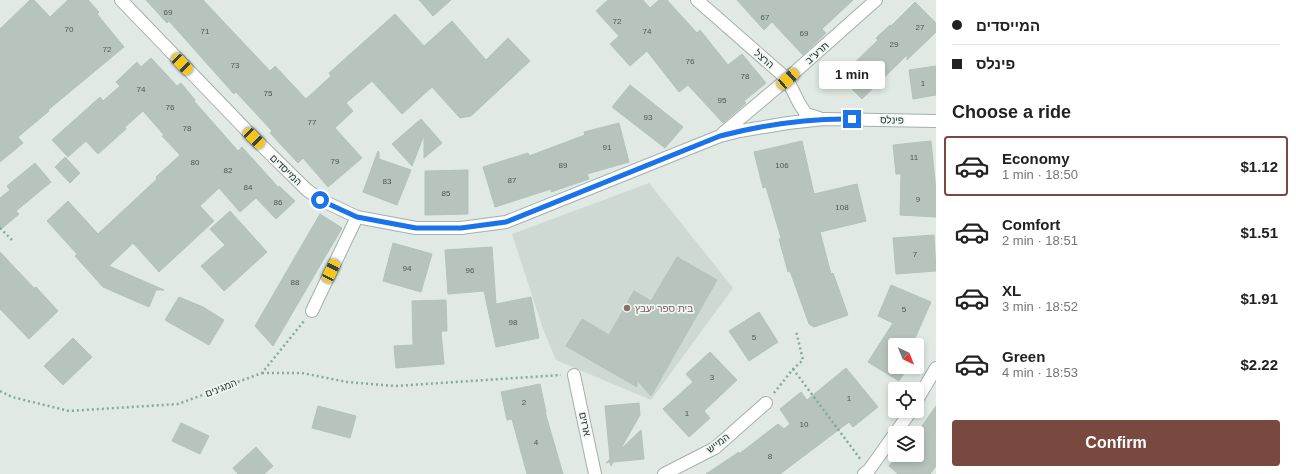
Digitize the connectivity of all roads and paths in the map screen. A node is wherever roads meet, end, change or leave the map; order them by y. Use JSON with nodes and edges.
{"nodes":[{"id":1,"x":121,"y":0,"type":"edge"},
{"id":2,"x":697,"y":0,"type":"edge"},
{"id":3,"x":876,"y":0,"type":"edge"},
{"id":4,"x":788,"y":79,"type":"junction"},
{"id":5,"x":824,"y":119,"type":"junction"},
{"id":6,"x":936,"y":121,"type":"edge"},
{"id":7,"x":720,"y":136,"type":"junction"},
{"id":8,"x":357,"y":217,"type":"junction"},
{"id":9,"x":0,"y":228,"type":"edge"},
{"id":10,"x":12,"y":240,"type":"dead end"},
{"id":11,"x":312,"y":311,"type":"joint"},
{"id":12,"x":796,"y":331,"type":"dead end"},
{"id":13,"x":936,"y":368,"type":"edge"},
{"id":14,"x":793,"y":369,"type":"junction"},
{"id":15,"x":262,"y":373,"type":"junction"},
{"id":16,"x":574,"y":374,"type":"joint"},
{"id":17,"x":924,"y":388,"type":"edge"},
{"id":18,"x":0,"y":391,"type":"edge"},
{"id":19,"x":766,"y":403,"type":"joint"},
{"id":20,"x":906,"y":418,"type":"edge"},
{"id":21,"x":867,"y":472,"type":"edge"},
{"id":22,"x":596,"y":474,"type":"edge"},
{"id":23,"x":664,"y":474,"type":"edge"}],
"edges":[{"from":1,"to":8,"type":"street","name":"המייסדים"},
{"from":2,"to":4,"type":"street","name":"הרצל"},
{"from":3,"to":4,"type":"street","name":"תרע\"ב"},
{"from":4,"to":5,"type":"street","name":"הרצל"},
{"from":4,"to":7,"type":"street","name":"תרע\"ב"},
{"from":5,"to":6,"type":"street","name":"פינלס"},
{"from":5,"to":7,"type":"street","name":"המייסדים"},
{"from":7,"to":8,"type":"street","name":"המייסדים"},
{"from":8,"to":11,"type":"street"},
{"from":9,"to":10,"type":"path"},
{"from":11,"to":15,"type":"path"},
{"from":12,"to":14,"type":"path"},
{"from":13,"to":17,"type":"street"},
{"from":14,"to":19,"type":"path"},
{"from":14,"to":21,"type":"path"},
{"from":15,"to":16,"type":"path"},
{"from":15,"to":18,"type":"path","name":"המגינים"},
{"from":16,"to":22,"type":"street","name":"ארזים"},
{"from":19,"to":23,"type":"street","name":"המייש"},
{"from":20,"to":21,"type":"street"}]}
